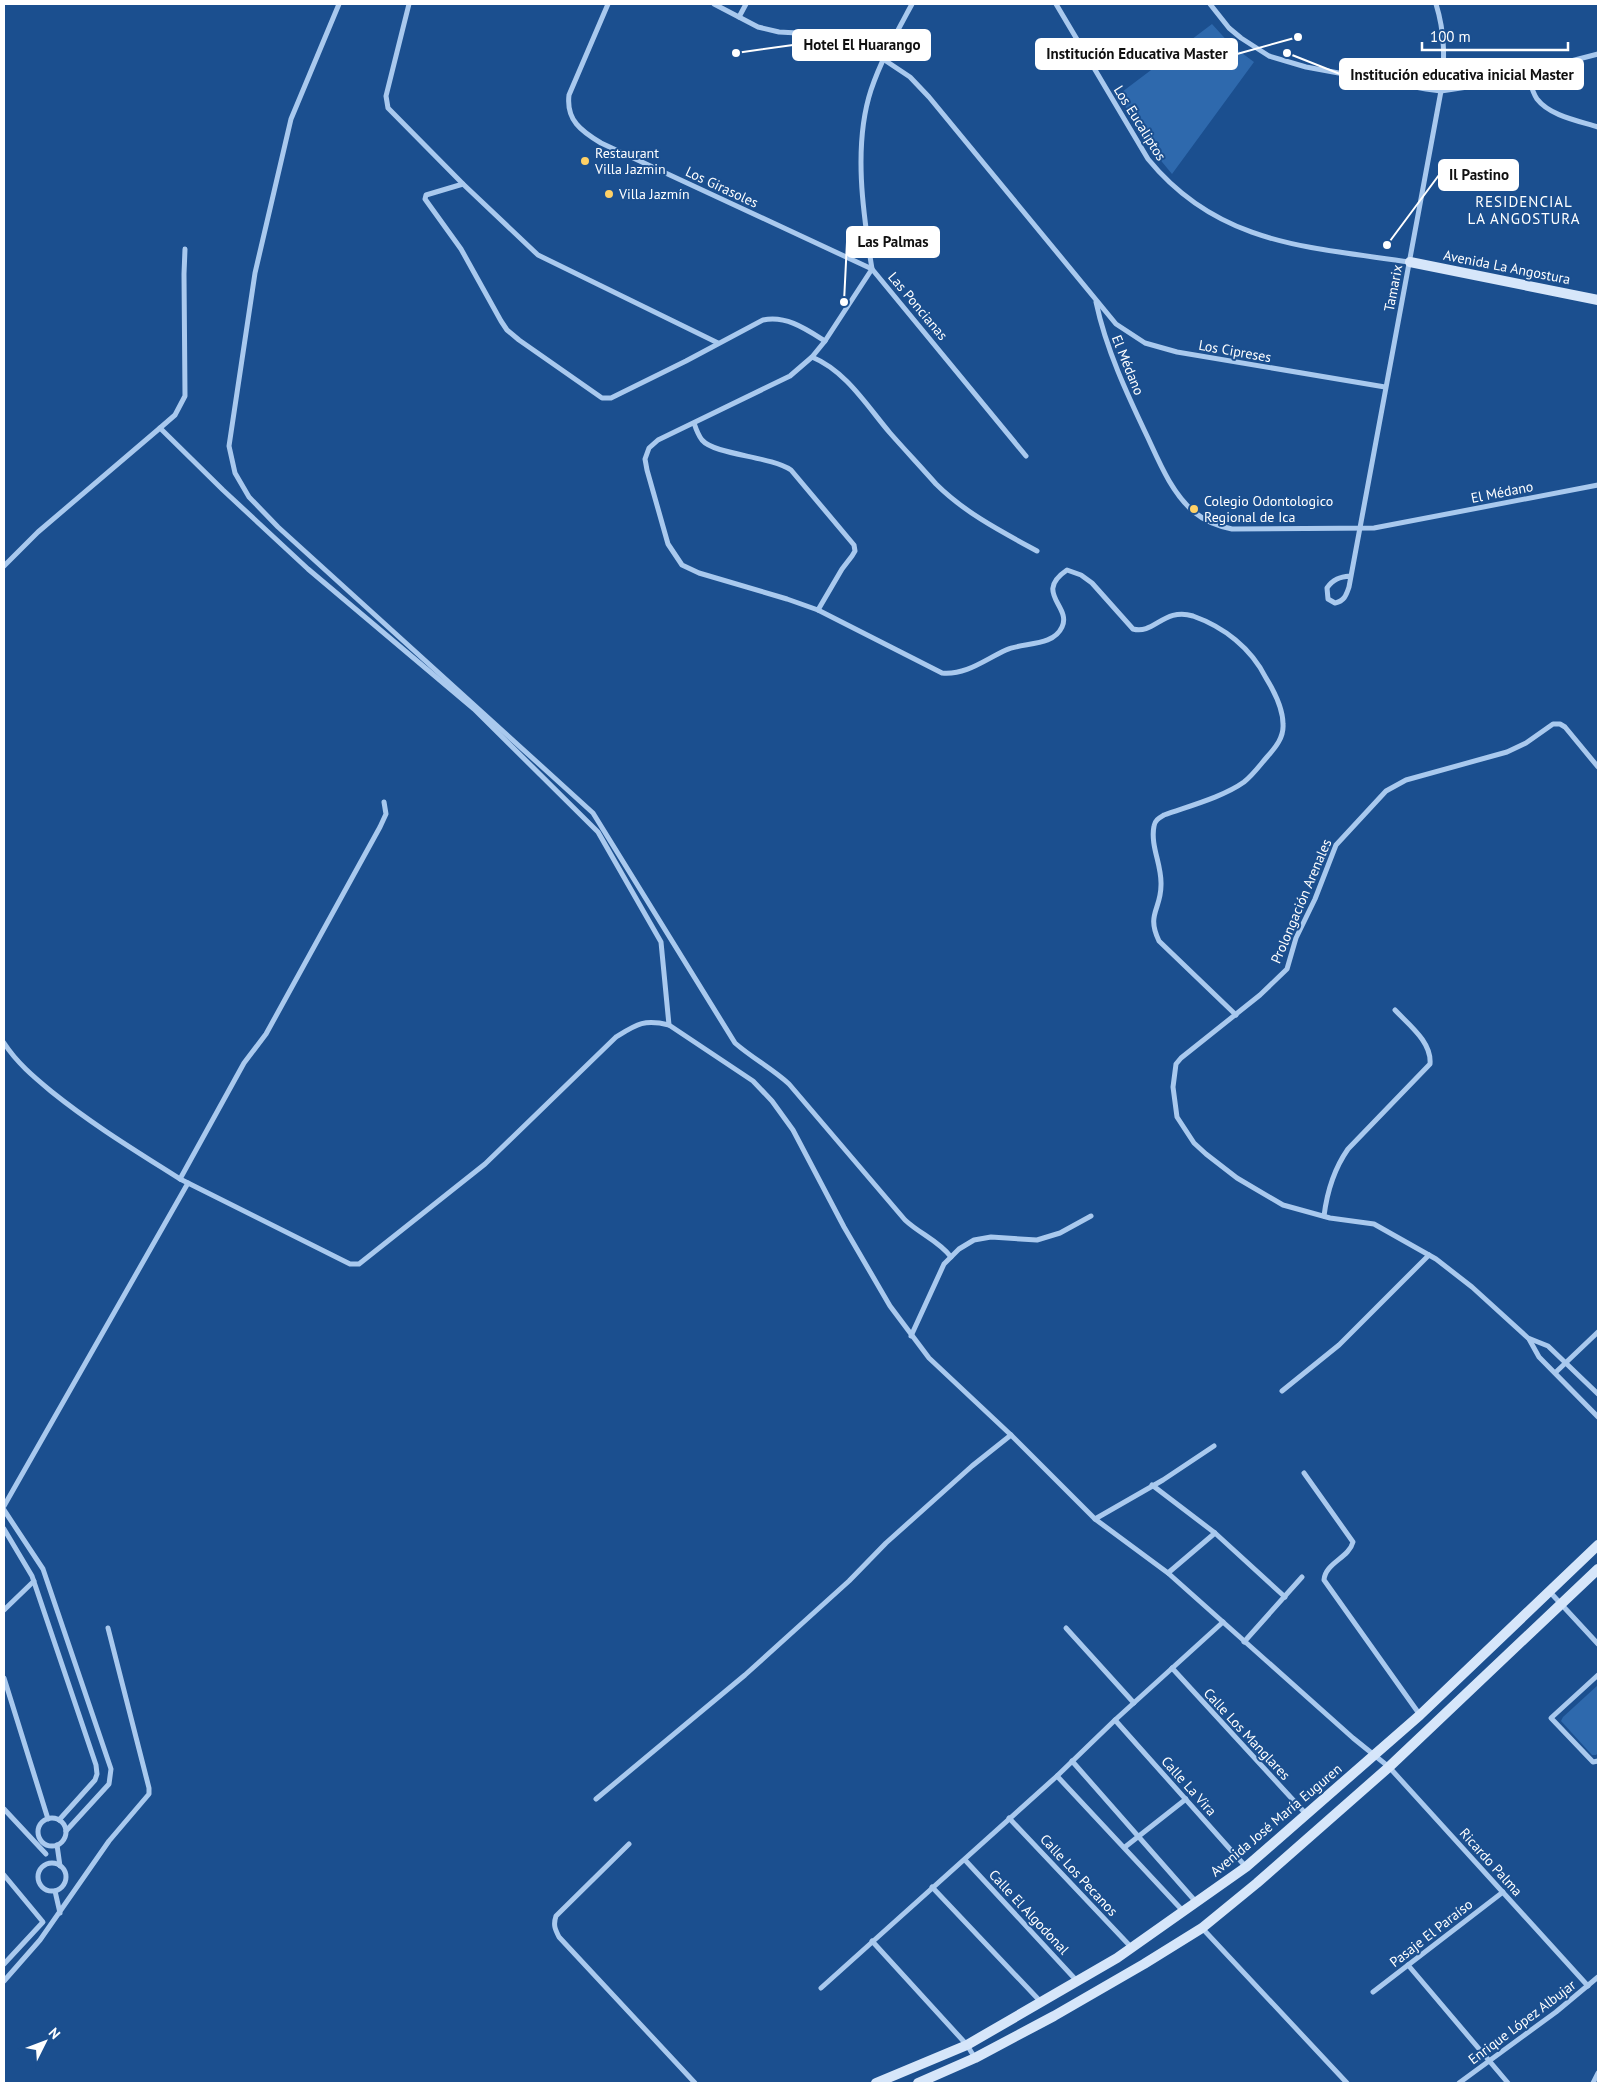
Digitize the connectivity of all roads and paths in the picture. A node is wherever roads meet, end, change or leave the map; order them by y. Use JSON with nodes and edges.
{"nodes":[{"id":1,"x":339,"y":4,"type":"edge"},
{"id":2,"x":409,"y":4,"type":"edge"},
{"id":3,"x":608,"y":4,"type":"edge"},
{"id":4,"x":714,"y":4,"type":"edge"},
{"id":5,"x":746,"y":4,"type":"edge"},
{"id":6,"x":912,"y":4,"type":"edge"},
{"id":7,"x":1056,"y":4,"type":"edge"},
{"id":8,"x":1210,"y":4,"type":"edge"},
{"id":9,"x":1436,"y":4,"type":"edge"},
{"id":10,"x":739,"y":17,"type":"junction"},
{"id":11,"x":1598,"y":54,"type":"edge"},
{"id":12,"x":883,"y":59,"type":"junction"},
{"id":13,"x":1527,"y":73,"type":"junction"},
{"id":14,"x":1441,"y":91,"type":"junction"},
{"id":15,"x":1598,"y":127,"type":"edge"},
{"id":16,"x":463,"y":184,"type":"junction"},
{"id":17,"x":185,"y":249,"type":"dead end"},
{"id":18,"x":1410,"y":262,"type":"junction"},
{"id":19,"x":872,"y":269,"type":"junction"},
{"id":20,"x":1598,"y":300,"type":"edge"},
{"id":21,"x":1096,"y":301,"type":"junction"},
{"id":22,"x":825,"y":341,"type":"junction"},
{"id":23,"x":718,"y":343,"type":"junction"},
{"id":24,"x":812,"y":356,"type":"junction"},
{"id":25,"x":1385,"y":388,"type":"junction"},
{"id":26,"x":694,"y":423,"type":"junction"},
{"id":27,"x":160,"y":428,"type":"junction"},
{"id":28,"x":1026,"y":456,"type":"dead end"},
{"id":29,"x":1598,"y":485,"type":"edge"},
{"id":30,"x":1358,"y":529,"type":"junction"},
{"id":31,"x":1038,"y":551,"type":"dead end"},
{"id":32,"x":4,"y":566,"type":"edge"},
{"id":33,"x":1350,"y":576,"type":"junction"},
{"id":34,"x":818,"y":610,"type":"junction"},
{"id":35,"x":1598,"y":767,"type":"edge"},
{"id":36,"x":384,"y":802,"type":"dead end"},
{"id":37,"x":1395,"y":1010,"type":"dead end"},
{"id":38,"x":1236,"y":1015,"type":"junction"},
{"id":39,"x":669,"y":1025,"type":"junction"},
{"id":40,"x":4,"y":1043,"type":"edge"},
{"id":41,"x":180,"y":1179,"type":"junction"},
{"id":42,"x":188,"y":1183,"type":"junction"},
{"id":43,"x":1091,"y":1216,"type":"dead end"},
{"id":44,"x":1324,"y":1216,"type":"junction"},
{"id":45,"x":1429,"y":1255,"type":"junction"},
{"id":46,"x":951,"y":1257,"type":"junction"},
{"id":47,"x":1598,"y":1332,"type":"edge"},
{"id":48,"x":912,"y":1336,"type":"junction"},
{"id":49,"x":1528,"y":1338,"type":"junction"},
{"id":50,"x":1566,"y":1363,"type":"junction"},
{"id":51,"x":1556,"y":1372,"type":"junction"},
{"id":52,"x":1282,"y":1391,"type":"dead end"},
{"id":53,"x":1598,"y":1394,"type":"edge"},
{"id":54,"x":1598,"y":1417,"type":"edge"},
{"id":55,"x":1012,"y":1435,"type":"junction"},
{"id":56,"x":1214,"y":1446,"type":"dead end"},
{"id":57,"x":1304,"y":1473,"type":"dead end"},
{"id":58,"x":1152,"y":1485,"type":"junction"},
{"id":59,"x":4,"y":1506,"type":"edge"},
{"id":60,"x":4,"y":1510,"type":"edge"},
{"id":61,"x":1094,"y":1519,"type":"junction"},
{"id":62,"x":4,"y":1529,"type":"edge"},
{"id":63,"x":1215,"y":1533,"type":"junction"},
{"id":64,"x":1598,"y":1545,"type":"edge"},
{"id":65,"x":1598,"y":1569,"type":"edge"},
{"id":66,"x":1168,"y":1573,"type":"junction"},
{"id":67,"x":1302,"y":1577,"type":"dead end"},
{"id":68,"x":34,"y":1581,"type":"junction"},
{"id":69,"x":1549,"y":1591,"type":"junction"},
{"id":70,"x":1285,"y":1597,"type":"junction"},
{"id":71,"x":1561,"y":1603,"type":"junction"},
{"id":72,"x":4,"y":1610,"type":"edge"},
{"id":73,"x":1223,"y":1622,"type":"junction"},
{"id":74,"x":108,"y":1628,"type":"dead end"},
{"id":75,"x":1066,"y":1628,"type":"dead end"},
{"id":76,"x":1244,"y":1642,"type":"junction"},
{"id":77,"x":1598,"y":1644,"type":"edge"},
{"id":78,"x":1172,"y":1668,"type":"junction"},
{"id":79,"x":1598,"y":1675,"type":"edge"},
{"id":80,"x":4,"y":1678,"type":"edge"},
{"id":81,"x":5,"y":1687,"type":"edge"},
{"id":82,"x":1134,"y":1703,"type":"junction"},
{"id":83,"x":1420,"y":1714,"type":"junction"},
{"id":84,"x":1115,"y":1720,"type":"junction"},
{"id":85,"x":1374,"y":1755,"type":"junction"},
{"id":86,"x":1072,"y":1761,"type":"junction"},
{"id":87,"x":1598,"y":1761,"type":"edge"},
{"id":88,"x":1389,"y":1767,"type":"junction"},
{"id":89,"x":1057,"y":1776,"type":"junction"},
{"id":90,"x":596,"y":1799,"type":"dead end"},
{"id":91,"x":1186,"y":1799,"type":"junction"},
{"id":92,"x":4,"y":1809,"type":"edge"},
{"id":93,"x":1306,"y":1814,"type":"junction"},
{"id":94,"x":1009,"y":1818,"type":"junction"},
{"id":95,"x":48,"y":1819,"type":"junction"},
{"id":96,"x":59,"y":1820,"type":"junction"},
{"id":97,"x":66,"y":1831,"type":"junction"},
{"id":98,"x":1138,"y":1837,"type":"junction"},
{"id":99,"x":44,"y":1844,"type":"junction"},
{"id":100,"x":629,"y":1844,"type":"dead end"},
{"id":101,"x":58,"y":1845,"type":"junction"},
{"id":102,"x":1125,"y":1847,"type":"junction"},
{"id":103,"x":46,"y":1854,"type":"junction"},
{"id":104,"x":965,"y":1860,"type":"junction"},
{"id":105,"x":47,"y":1864,"type":"junction"},
{"id":106,"x":60,"y":1866,"type":"junction"},
{"id":107,"x":1246,"y":1867,"type":"junction"},
{"id":108,"x":4,"y":1875,"type":"edge"},
{"id":109,"x":932,"y":1887,"type":"junction"},
{"id":110,"x":55,"y":1891,"type":"junction"},
{"id":111,"x":1503,"y":1892,"type":"junction"},
{"id":112,"x":1197,"y":1902,"type":"junction"},
{"id":113,"x":1184,"y":1912,"type":"junction"},
{"id":114,"x":60,"y":1913,"type":"junction"},
{"id":115,"x":1202,"y":1928,"type":"junction"},
{"id":116,"x":872,"y":1941,"type":"junction"},
{"id":117,"x":1131,"y":1947,"type":"junction"},
{"id":118,"x":4,"y":1964,"type":"edge"},
{"id":119,"x":1408,"y":1965,"type":"junction"},
{"id":120,"x":1598,"y":1977,"type":"edge"},
{"id":121,"x":1076,"y":1980,"type":"junction"},
{"id":122,"x":4,"y":1981,"type":"edge"},
{"id":123,"x":1588,"y":1986,"type":"junction"},
{"id":124,"x":821,"y":1988,"type":"dead end"},
{"id":125,"x":1373,"y":1992,"type":"dead end"},
{"id":126,"x":1040,"y":2001,"type":"junction"},
{"id":127,"x":967,"y":2045,"type":"junction"},
{"id":128,"x":974,"y":2058,"type":"junction"},
{"id":129,"x":1489,"y":2061,"type":"junction"},
{"id":130,"x":1598,"y":2073,"type":"edge"},
{"id":131,"x":695,"y":2083,"type":"edge"},
{"id":132,"x":876,"y":2083,"type":"edge"},
{"id":133,"x":918,"y":2083,"type":"edge"},
{"id":134,"x":1347,"y":2083,"type":"edge"},
{"id":135,"x":1459,"y":2083,"type":"edge"},
{"id":136,"x":1508,"y":2083,"type":"edge"},
{"id":137,"x":1593,"y":2083,"type":"edge"}],
"edges":[{"from":1,"to":46,"type":"street"},
{"from":2,"to":16,"type":"street"},
{"from":3,"to":19,"type":"street","name":"Los Girasoles"},
{"from":4,"to":10,"type":"street","name":"El Médano"},
{"from":5,"to":10,"type":"street"},
{"from":6,"to":12,"type":"street","name":"Las Poncianas"},
{"from":7,"to":18,"type":"street","name":"Los Eucaliptos"},
{"from":8,"to":14,"type":"street"},
{"from":9,"to":14,"type":"street","name":"Tamarix"},
{"from":10,"to":12,"type":"street","name":"El Médano"},
{"from":11,"to":13,"type":"street"},
{"from":12,"to":19,"type":"street","name":"Las Poncianas"},
{"from":12,"to":21,"type":"street","name":"El Médano"},
{"from":13,"to":14,"type":"street"},
{"from":13,"to":15,"type":"street"},
{"from":14,"to":18,"type":"street","name":"Tamarix"},
{"from":16,"to":23,"type":"street"},
{"from":16,"to":23,"type":"street"},
{"from":17,"to":27,"type":"street"},
{"from":18,"to":20,"type":"street","name":"Avenida La Angostura"},
{"from":18,"to":25,"type":"street","name":"Tamarix"},
{"from":19,"to":22,"type":"street"},
{"from":19,"to":28,"type":"street","name":"Las Poncianas"},
{"from":21,"to":25,"type":"street","name":"Los Cipreses"},
{"from":21,"to":30,"type":"street","name":"El Médano"},
{"from":22,"to":23,"type":"street"},
{"from":22,"to":24,"type":"street"},
{"from":24,"to":26,"type":"street"},
{"from":24,"to":31,"type":"street"},
{"from":25,"to":30,"type":"street","name":"Tamarix"},
{"from":26,"to":34,"type":"street"},
{"from":26,"to":34,"type":"street"},
{"from":27,"to":32,"type":"street"},
{"from":27,"to":39,"type":"street"},
{"from":29,"to":30,"type":"street","name":"El Médano"},
{"from":30,"to":33,"type":"street","name":"Tamarix"},
{"from":33,"to":33,"type":"street","name":"Tamarix"},
{"from":34,"to":38,"type":"street"},
{"from":35,"to":38,"type":"street","name":"Prolongación Arenales"},
{"from":36,"to":41,"type":"street"},
{"from":37,"to":44,"type":"street"},
{"from":38,"to":44,"type":"street","name":"Prolongación Arenales"},
{"from":39,"to":42,"type":"street"},
{"from":39,"to":48,"type":"street","name":"Ricardo Palma"},
{"from":40,"to":41,"type":"street"},
{"from":41,"to":42,"type":"street"},
{"from":42,"to":59,"type":"street"},
{"from":43,"to":46,"type":"street"},
{"from":44,"to":45,"type":"street","name":"Prolongación Arenales"},
{"from":45,"to":49,"type":"street","name":"Prolongación Arenales"},
{"from":45,"to":52,"type":"street"},
{"from":46,"to":48,"type":"street"},
{"from":47,"to":50,"type":"street"},
{"from":48,"to":55,"type":"street","name":"Ricardo Palma"},
{"from":49,"to":50,"type":"street","name":"Prolongación Arenales"},
{"from":49,"to":51,"type":"street","name":"Prolongación Arenales"},
{"from":50,"to":51,"type":"street"},
{"from":50,"to":53,"type":"street","name":"Prolongación Arenales"},
{"from":51,"to":54,"type":"street","name":"Prolongación Arenales"},
{"from":55,"to":61,"type":"street","name":"Ricardo Palma"},
{"from":55,"to":90,"type":"street"},
{"from":56,"to":58,"type":"street"},
{"from":57,"to":83,"type":"street"},
{"from":58,"to":61,"type":"street"},
{"from":58,"to":63,"type":"street"},
{"from":60,"to":97,"type":"street"},
{"from":61,"to":66,"type":"street","name":"Ricardo Palma"},
{"from":62,"to":68,"type":"street"},
{"from":63,"to":66,"type":"street"},
{"from":63,"to":70,"type":"street"},
{"from":64,"to":69,"type":"street","name":"Avenida José María Euguren"},
{"from":65,"to":71,"type":"street"},
{"from":66,"to":73,"type":"street","name":"Ricardo Palma"},
{"from":67,"to":70,"type":"street"},
{"from":68,"to":72,"type":"street"},
{"from":68,"to":96,"type":"street"},
{"from":69,"to":71,"type":"street"},
{"from":69,"to":83,"type":"street","name":"Avenida José María Euguren"},
{"from":70,"to":76,"type":"street"},
{"from":71,"to":77,"type":"street"},
{"from":71,"to":88,"type":"street"},
{"from":73,"to":76,"type":"street","name":"Ricardo Palma"},
{"from":73,"to":78,"type":"street"},
{"from":74,"to":114,"type":"street"},
{"from":75,"to":82,"type":"street"},
{"from":76,"to":85,"type":"street","name":"Ricardo Palma"},
{"from":78,"to":82,"type":"street"},
{"from":78,"to":93,"type":"street","name":"Calle Los Manglares"},
{"from":79,"to":87,"type":"street"},
{"from":80,"to":81,"type":"street"},
{"from":81,"to":95,"type":"street"},
{"from":82,"to":84,"type":"street"},
{"from":83,"to":85,"type":"street","name":"Avenida José María Euguren"},
{"from":84,"to":86,"type":"street"},
{"from":84,"to":91,"type":"street","name":"Calle La Vira"},
{"from":85,"to":88,"type":"street","name":"Ricardo Palma"},
{"from":85,"to":93,"type":"street","name":"Avenida José María Euguren"},
{"from":86,"to":89,"type":"street"},
{"from":86,"to":98,"type":"street"},
{"from":88,"to":111,"type":"street","name":"Ricardo Palma"},
{"from":88,"to":115,"type":"street"},
{"from":89,"to":94,"type":"street"},
{"from":89,"to":102,"type":"street"},
{"from":91,"to":98,"type":"street"},
{"from":91,"to":107,"type":"street","name":"Calle La Vira"},
{"from":92,"to":103,"type":"street"},
{"from":93,"to":107,"type":"street","name":"Avenida José María Euguren"},
{"from":94,"to":104,"type":"street"},
{"from":94,"to":117,"type":"street","name":"Calle Los Pecanos"},
{"from":95,"to":96,"type":"street"},
{"from":95,"to":99,"type":"street"},
{"from":96,"to":97,"type":"street"},
{"from":97,"to":101,"type":"street"},
{"from":98,"to":102,"type":"street"},
{"from":98,"to":112,"type":"street"},
{"from":99,"to":101,"type":"street"},
{"from":99,"to":103,"type":"street"},
{"from":100,"to":131,"type":"street"},
{"from":101,"to":106,"type":"street"},
{"from":102,"to":113,"type":"street"},
{"from":103,"to":105,"type":"street"},
{"from":104,"to":109,"type":"street"},
{"from":104,"to":121,"type":"street","name":"Calle El Algodonal"},
{"from":105,"to":106,"type":"street"},
{"from":105,"to":110,"type":"street"},
{"from":106,"to":110,"type":"street"},
{"from":107,"to":112,"type":"street","name":"Avenida José María Euguren"},
{"from":108,"to":118,"type":"street"},
{"from":109,"to":116,"type":"street"},
{"from":109,"to":126,"type":"street"},
{"from":110,"to":114,"type":"street"},
{"from":111,"to":119,"type":"street","name":"Pasaje El Paraíso"},
{"from":111,"to":123,"type":"street","name":"Ricardo Palma"},
{"from":112,"to":113,"type":"street","name":"Avenida José María Euguren"},
{"from":113,"to":117,"type":"street","name":"Avenida José María Euguren"},
{"from":114,"to":122,"type":"street"},
{"from":115,"to":128,"type":"street"},
{"from":115,"to":134,"type":"street"},
{"from":116,"to":124,"type":"street"},
{"from":116,"to":127,"type":"street"},
{"from":117,"to":121,"type":"street","name":"Avenida José María Euguren"},
{"from":119,"to":125,"type":"street","name":"Pasaje El Paraíso"},
{"from":119,"to":129,"type":"street"},
{"from":120,"to":123,"type":"street","name":"Enrique López Albujar"},
{"from":121,"to":126,"type":"street","name":"Avenida José María Euguren"},
{"from":123,"to":129,"type":"street","name":"Enrique López Albujar"},
{"from":126,"to":127,"type":"street","name":"Avenida José María Euguren"},
{"from":127,"to":128,"type":"street"},
{"from":127,"to":132,"type":"street","name":"Avenida José María Euguren"},
{"from":128,"to":133,"type":"street"},
{"from":129,"to":135,"type":"street","name":"Enrique López Albujar"},
{"from":129,"to":136,"type":"street"},
{"from":130,"to":137,"type":"street"}]}
